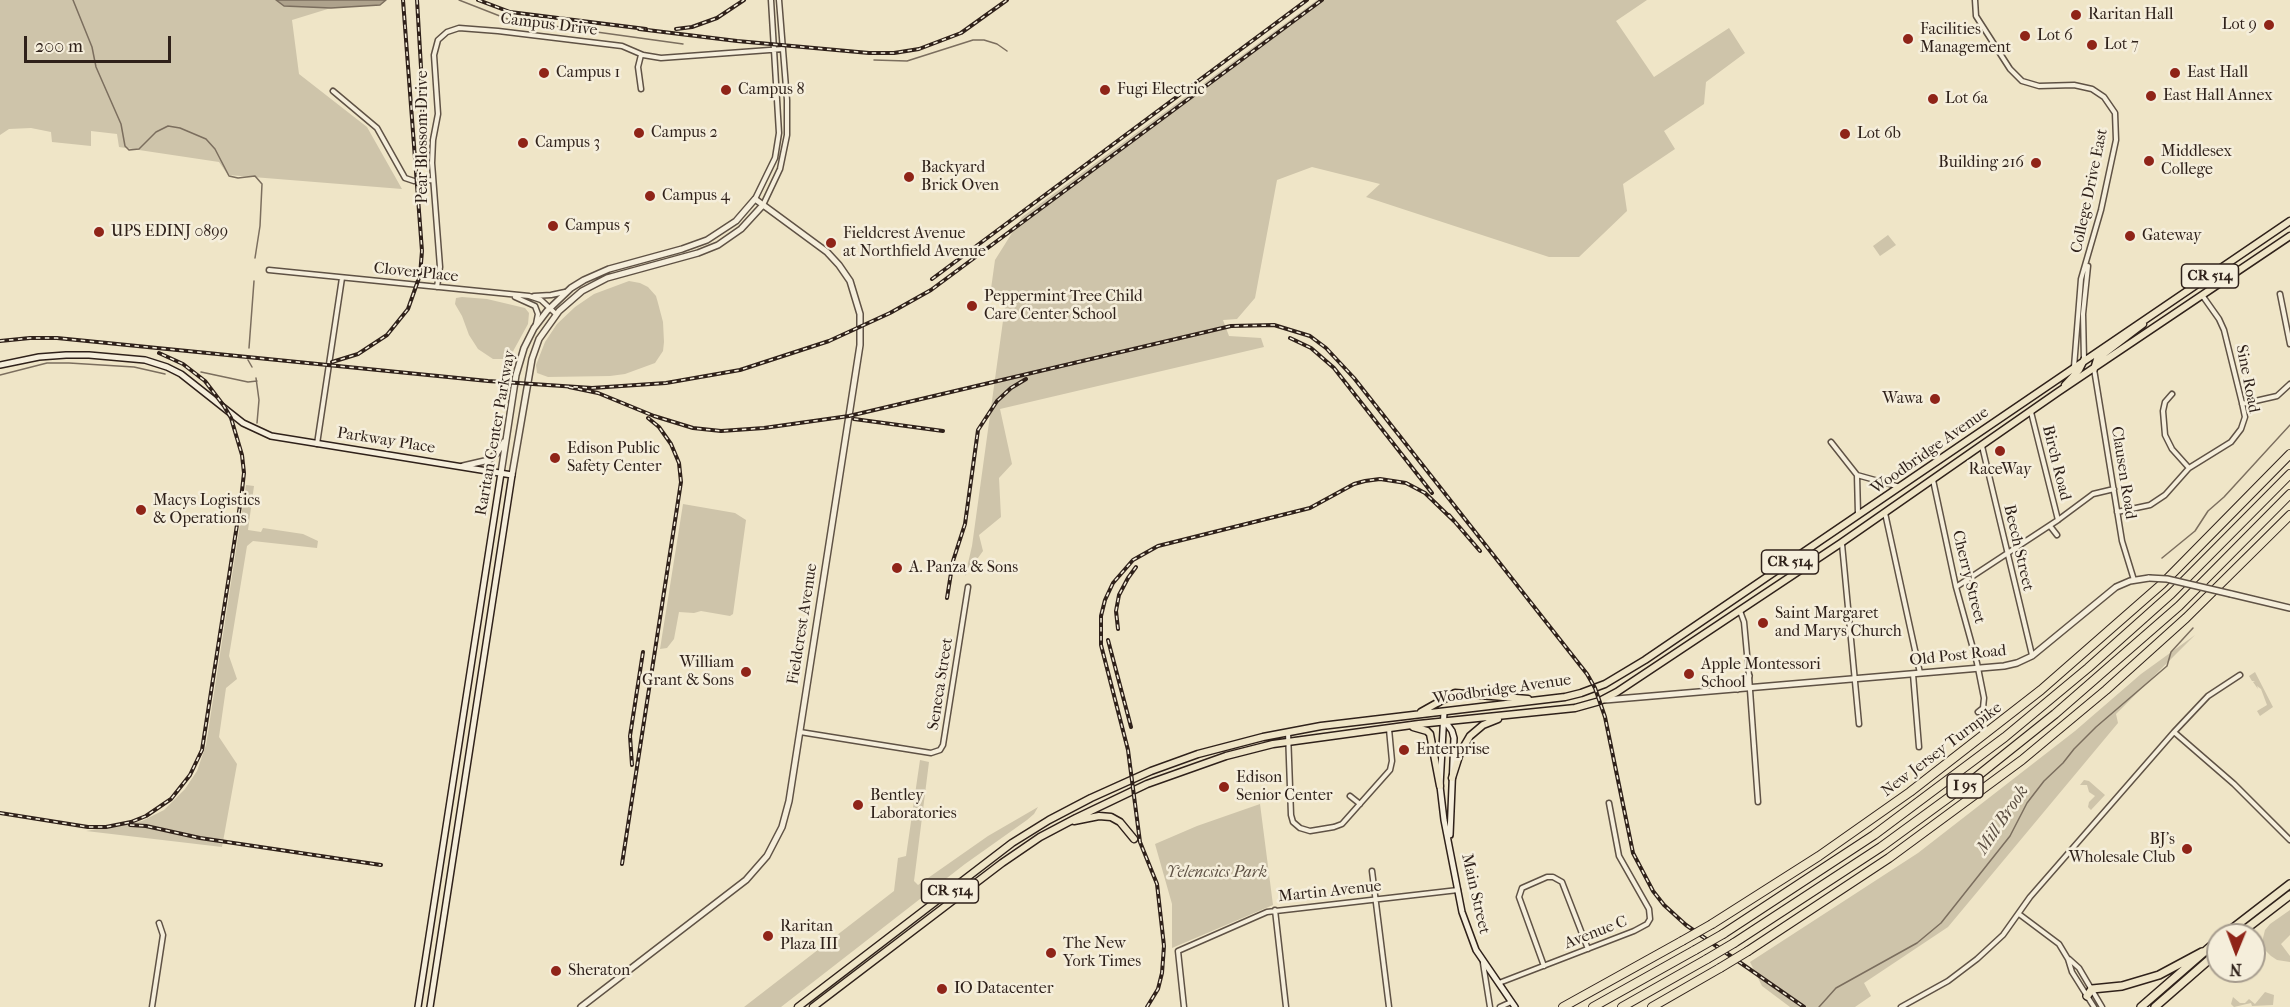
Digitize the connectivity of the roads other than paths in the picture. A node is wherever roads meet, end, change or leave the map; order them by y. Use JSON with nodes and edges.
{"nodes":[{"id":1,"x":771,"y":0,"type":"edge"},
{"id":2,"x":779,"y":0,"type":"edge"},
{"id":3,"x":1975,"y":0,"type":"edge"},
{"id":4,"x":452,"y":29,"type":"joint"},
{"id":5,"x":783,"y":49,"type":"junction"},
{"id":6,"x":775,"y":50,"type":"junction"},
{"id":7,"x":641,"y":55,"type":"junction"},
{"id":8,"x":641,"y":89,"type":"dead end"},
{"id":9,"x":333,"y":91,"type":"dead end"},
{"id":10,"x":433,"y":180,"type":"junction"},
{"id":11,"x":755,"y":199,"type":"junction"},
{"id":12,"x":763,"y":205,"type":"junction"},
{"id":13,"x":2290,"y":221,"type":"edge"},
{"id":14,"x":2290,"y":236,"type":"edge"},
{"id":15,"x":2088,"y":259,"type":"junction"},
{"id":16,"x":269,"y":270,"type":"dead end"},
{"id":17,"x":342,"y":278,"type":"junction"},
{"id":18,"x":438,"y":287,"type":"junction"},
{"id":19,"x":571,"y":288,"type":"junction"},
{"id":20,"x":500,"y":293,"type":"junction"},
{"id":21,"x":2280,"y":294,"type":"dead end"},
{"id":22,"x":526,"y":296,"type":"junction"},
{"id":23,"x":2202,"y":296,"type":"junction"},
{"id":24,"x":550,"y":308,"type":"junction"},
{"id":25,"x":556,"y":314,"type":"junction"},
{"id":26,"x":2154,"y":314,"type":"junction"},
{"id":27,"x":534,"y":328,"type":"junction"},
{"id":28,"x":2290,"y":344,"type":"edge"},
{"id":29,"x":2084,"y":360,"type":"junction"},
{"id":30,"x":0,"y":367,"type":"edge"},
{"id":31,"x":2074,"y":367,"type":"junction"},
{"id":32,"x":2094,"y":369,"type":"junction"},
{"id":33,"x":2290,"y":384,"type":"edge"},
{"id":34,"x":2058,"y":392,"type":"junction"},
{"id":35,"x":2172,"y":394,"type":"dead end"},
{"id":36,"x":2242,"y":404,"type":"junction"},
{"id":37,"x":2031,"y":412,"type":"junction"},
{"id":38,"x":507,"y":432,"type":"junction"},
{"id":39,"x":1832,"y":442,"type":"dead end"},
{"id":40,"x":317,"y":444,"type":"junction"},
{"id":41,"x":1982,"y":446,"type":"junction"},
{"id":42,"x":2290,"y":454,"type":"edge"},
{"id":43,"x":456,"y":466,"type":"junction"},
{"id":44,"x":2189,"y":468,"type":"junction"},
{"id":45,"x":501,"y":473,"type":"junction"},
{"id":46,"x":512,"y":474,"type":"junction"},
{"id":47,"x":2290,"y":474,"type":"edge"},
{"id":48,"x":1857,"y":476,"type":"junction"},
{"id":49,"x":1933,"y":480,"type":"junction"},
{"id":50,"x":1901,"y":487,"type":"junction"},
{"id":51,"x":2114,"y":489,"type":"junction"},
{"id":52,"x":2290,"y":494,"type":"edge"},
{"id":53,"x":2117,"y":512,"type":"junction"},
{"id":54,"x":1885,"y":513,"type":"junction"},
{"id":55,"x":2290,"y":515,"type":"edge"},
{"id":56,"x":1858,"y":517,"type":"junction"},
{"id":57,"x":2058,"y":520,"type":"junction"},
{"id":58,"x":2050,"y":526,"type":"junction"},
{"id":59,"x":2057,"y":535,"type":"dead end"},
{"id":60,"x":1842,"y":543,"type":"junction"},
{"id":61,"x":2007,"y":555,"type":"junction"},
{"id":62,"x":2134,"y":580,"type":"junction"},
{"id":63,"x":968,"y":587,"type":"dead end"},
{"id":64,"x":1956,"y":587,"type":"junction"},
{"id":65,"x":1722,"y":608,"type":"junction"},
{"id":66,"x":2290,"y":608,"type":"edge"},
{"id":67,"x":1740,"y":611,"type":"junction"},
{"id":68,"x":2032,"y":656,"type":"junction"},
{"id":69,"x":1978,"y":669,"type":"junction"},
{"id":70,"x":1920,"y":674,"type":"junction"},
{"id":71,"x":1912,"y":675,"type":"junction"},
{"id":72,"x":2240,"y":675,"type":"dead end"},
{"id":73,"x":1749,"y":676,"type":"junction"},
{"id":74,"x":1855,"y":679,"type":"junction"},
{"id":75,"x":1751,"y":689,"type":"junction"},
{"id":76,"x":1734,"y":691,"type":"junction"},
{"id":77,"x":1446,"y":697,"type":"junction"},
{"id":78,"x":1544,"y":700,"type":"junction"},
{"id":79,"x":1600,"y":701,"type":"junction"},
{"id":80,"x":1444,"y":712,"type":"junction"},
{"id":81,"x":1978,"y":712,"type":"dead end"},
{"id":82,"x":1414,"y":715,"type":"junction"},
{"id":83,"x":1506,"y":716,"type":"junction"},
{"id":84,"x":1445,"y":721,"type":"junction"},
{"id":85,"x":1860,"y":724,"type":"dead end"},
{"id":86,"x":1410,"y":727,"type":"junction"},
{"id":87,"x":1389,"y":729,"type":"junction"},
{"id":88,"x":800,"y":732,"type":"junction"},
{"id":89,"x":1288,"y":732,"type":"junction"},
{"id":90,"x":2174,"y":732,"type":"junction"},
{"id":91,"x":1289,"y":742,"type":"junction"},
{"id":92,"x":1919,"y":747,"type":"dead end"},
{"id":93,"x":1452,"y":778,"type":"junction"},
{"id":94,"x":1440,"y":786,"type":"junction"},
{"id":95,"x":1350,"y":796,"type":"dead end"},
{"id":96,"x":1758,"y":802,"type":"dead end"},
{"id":97,"x":1609,"y":803,"type":"dead end"},
{"id":98,"x":1360,"y":804,"type":"junction"},
{"id":99,"x":1068,"y":822,"type":"junction"},
{"id":100,"x":1134,"y":839,"type":"dead end"},
{"id":101,"x":2290,"y":840,"type":"edge"},
{"id":102,"x":1450,"y":846,"type":"junction"},
{"id":103,"x":1372,"y":871,"type":"dead end"},
{"id":104,"x":2290,"y":884,"type":"edge"},
{"id":105,"x":1458,"y":890,"type":"junction"},
{"id":106,"x":2290,"y":895,"type":"edge"},
{"id":107,"x":1376,"y":899,"type":"junction"},
{"id":108,"x":1275,"y":910,"type":"junction"},
{"id":109,"x":2019,"y":914,"type":"junction"},
{"id":110,"x":159,"y":923,"type":"dead end"},
{"id":111,"x":2240,"y":923,"type":"edge"},
{"id":112,"x":2254,"y":923,"type":"edge"},
{"id":113,"x":1588,"y":949,"type":"junction"},
{"id":114,"x":2206,"y":949,"type":"edge"},
{"id":115,"x":2202,"y":952,"type":"junction"},
{"id":116,"x":2068,"y":958,"type":"junction"},
{"id":117,"x":1483,"y":962,"type":"junction"},
{"id":118,"x":2206,"y":962,"type":"edge"},
{"id":119,"x":1544,"y":966,"type":"junction"},
{"id":120,"x":1498,"y":983,"type":"junction"},
{"id":121,"x":2092,"y":989,"type":"junction"},
{"id":122,"x":2087,"y":996,"type":"junction"},
{"id":123,"x":1513,"y":1004,"type":"edge"},
{"id":124,"x":152,"y":1007,"type":"edge"},
{"id":125,"x":418,"y":1007,"type":"edge"},
{"id":126,"x":430,"y":1007,"type":"edge"},
{"id":127,"x":581,"y":1007,"type":"edge"},
{"id":128,"x":798,"y":1007,"type":"edge"},
{"id":129,"x":813,"y":1007,"type":"edge"},
{"id":130,"x":1184,"y":1007,"type":"edge"},
{"id":131,"x":1286,"y":1007,"type":"edge"},
{"id":132,"x":1389,"y":1007,"type":"edge"},
{"id":133,"x":1490,"y":1007,"type":"edge"},
{"id":134,"x":1500,"y":1007,"type":"edge"},
{"id":135,"x":1563,"y":1007,"type":"edge"},
{"id":136,"x":1593,"y":1007,"type":"edge"},
{"id":137,"x":1622,"y":1007,"type":"edge"},
{"id":138,"x":1652,"y":1007,"type":"edge"},
{"id":139,"x":1901,"y":1007,"type":"edge"},
{"id":140,"x":2094,"y":1007,"type":"edge"},
{"id":141,"x":2102,"y":1007,"type":"edge"},
{"id":142,"x":2141,"y":1007,"type":"edge"},
{"id":143,"x":2155,"y":1007,"type":"edge"}],
"edges":[{"from":1,"to":6,"type":"street","name":"Raritan Center Parkway"},
{"from":2,"to":5,"type":"street","name":"Raritan Center Parkway"},
{"from":3,"to":15,"type":"street","name":"College Drive East"},
{"from":4,"to":7,"type":"street","name":"Campus Drive"},
{"from":4,"to":10,"type":"street","name":"Pear Blossom Drive"},
{"from":5,"to":6,"type":"street","name":"Campus Drive"},
{"from":5,"to":12,"type":"street","name":"Raritan Center Parkway"},
{"from":6,"to":7,"type":"street","name":"Campus Drive"},
{"from":6,"to":11,"type":"street","name":"Raritan Center Parkway"},
{"from":7,"to":8,"type":"street"},
{"from":9,"to":10,"type":"street"},
{"from":10,"to":18,"type":"street","name":"Pear Blossom Drive"},
{"from":11,"to":12,"type":"street","name":"Fieldcrest Avenue"},
{"from":11,"to":19,"type":"street","name":"Raritan Center Parkway"},
{"from":12,"to":25,"type":"street","name":"Raritan Center Parkway"},
{"from":12,"to":88,"type":"street","name":"Fieldcrest Avenue"},
{"from":13,"to":26,"type":"main road","name":"Woodbridge Avenue","number":"CR 514"},
{"from":14,"to":23,"type":"main road","name":"Woodbridge Avenue","number":"CR 514"},
{"from":15,"to":29,"type":"street"},
{"from":15,"to":31,"type":"street","name":"College Drive East"},
{"from":16,"to":17,"type":"street","name":"Clover Place"},
{"from":17,"to":18,"type":"street","name":"Clover Place"},
{"from":17,"to":40,"type":"street","name":"Parkway Place"},
{"from":18,"to":20,"type":"street","name":"Clover Place"},
{"from":19,"to":22,"type":"street"},
{"from":19,"to":24,"type":"street","name":"Raritan Center Parkway"},
{"from":20,"to":22,"type":"street","name":"Clover Place"},
{"from":20,"to":27,"type":"street"},
{"from":21,"to":28,"type":"street"},
{"from":22,"to":24,"type":"street","name":"Clover Place"},
{"from":23,"to":32,"type":"main road","name":"Woodbridge Avenue","number":"CR 514"},
{"from":23,"to":36,"type":"street","name":"Sine Road"},
{"from":24,"to":25,"type":"street","name":"Clover Place"},
{"from":24,"to":27,"type":"street","name":"Raritan Center Parkway"},
{"from":25,"to":46,"type":"street","name":"Raritan Center Parkway"},
{"from":26,"to":29,"type":"main road","name":"Woodbridge Avenue","number":"CR 514"},
{"from":26,"to":32,"type":"main road"},
{"from":27,"to":38,"type":"street","name":"Raritan Center Parkway"},
{"from":29,"to":31,"type":"main road","name":"Woodbridge Avenue","number":"CR 514"},
{"from":29,"to":34,"type":"main road"},
{"from":30,"to":40,"type":"street"},
{"from":31,"to":50,"type":"main road","name":"Woodbridge Avenue","number":"CR 514"},
{"from":32,"to":34,"type":"main road","name":"Woodbridge Avenue","number":"CR 514"},
{"from":32,"to":51,"type":"street","name":"Clausen Road"},
{"from":33,"to":36,"type":"street"},
{"from":34,"to":37,"type":"main road","name":"Woodbridge Avenue","number":"CR 514"},
{"from":35,"to":44,"type":"street"},
{"from":36,"to":44,"type":"street","name":"Sine Road"},
{"from":37,"to":41,"type":"main road","name":"Woodbridge Avenue","number":"CR 514"},
{"from":37,"to":57,"type":"street","name":"Birch Road"},
{"from":38,"to":43,"type":"street"},
{"from":38,"to":45,"type":"street","name":"Raritan Center Parkway"},
{"from":39,"to":48,"type":"street"},
{"from":40,"to":43,"type":"street","name":"Parkway Place"},
{"from":41,"to":49,"type":"main road","name":"Woodbridge Avenue","number":"CR 514"},
{"from":41,"to":61,"type":"street","name":"Beech Street"},
{"from":42,"to":135,"type":"highway","name":"New Jersey Turnpike","number":"I 95","bridge":true},
{"from":43,"to":45,"type":"street","name":"Parkway Place"},
{"from":44,"to":53,"type":"street","name":"Sine Road"},
{"from":45,"to":46,"type":"street","name":"Parkway Place"},
{"from":45,"to":125,"type":"street","name":"Raritan Center Parkway"},
{"from":46,"to":126,"type":"street","name":"Raritan Center Parkway"},
{"from":47,"to":136,"type":"highway","name":"New Jersey Turnpike","number":"I 95","bridge":true},
{"from":48,"to":50,"type":"street"},
{"from":48,"to":56,"type":"street"},
{"from":49,"to":54,"type":"main road","name":"Woodbridge Avenue","number":"CR 514"},
{"from":49,"to":64,"type":"street","name":"Cherry Street"},
{"from":50,"to":56,"type":"main road","name":"Woodbridge Avenue","number":"CR 514"},
{"from":51,"to":53,"type":"street","name":"Clausen Road"},
{"from":51,"to":57,"type":"street"},
{"from":52,"to":137,"type":"highway","number":"I 95","bridge":true},
{"from":53,"to":62,"type":"street","name":"Clausen Road"},
{"from":54,"to":60,"type":"main road","name":"Woodbridge Avenue","number":"CR 514"},
{"from":54,"to":70,"type":"street"},
{"from":55,"to":138,"type":"highway","number":"I 95","bridge":true},
{"from":56,"to":65,"type":"main road","name":"Woodbridge Avenue","number":"CR 514"},
{"from":57,"to":58,"type":"street"},
{"from":58,"to":59,"type":"street"},
{"from":58,"to":61,"type":"street"},
{"from":60,"to":67,"type":"main road","name":"Woodbridge Avenue","number":"CR 514"},
{"from":60,"to":74,"type":"street"},
{"from":61,"to":64,"type":"street"},
{"from":61,"to":68,"type":"street","name":"Beech Street"},
{"from":62,"to":66,"type":"street","name":"Old Post Road","bridge":true},
{"from":62,"to":68,"type":"street","name":"Old Post Road"},
{"from":63,"to":88,"type":"street","name":"Seneca Street"},
{"from":64,"to":69,"type":"street","name":"Cherry Street"},
{"from":65,"to":67,"type":"main road"},
{"from":65,"to":78,"type":"main road","name":"Woodbridge Avenue","number":"CR 514"},
{"from":67,"to":73,"type":"street"},
{"from":67,"to":79,"type":"main road","name":"Woodbridge Avenue","number":"CR 514"},
{"from":68,"to":69,"type":"street","name":"Old Post Road"},
{"from":69,"to":70,"type":"street","name":"Old Post Road"},
{"from":69,"to":81,"type":"street","name":"Cherry Street"},
{"from":70,"to":71,"type":"street","name":"Old Post Road"},
{"from":71,"to":74,"type":"street","name":"Old Post Road"},
{"from":71,"to":92,"type":"street"},
{"from":72,"to":90,"type":"street"},
{"from":73,"to":75,"type":"street"},
{"from":73,"to":76,"type":"street"},
{"from":74,"to":75,"type":"street","name":"Old Post Road"},
{"from":74,"to":85,"type":"street"},
{"from":75,"to":76,"type":"street","name":"Old Post Road"},
{"from":75,"to":96,"type":"street"},
{"from":76,"to":79,"type":"street","name":"Old Post Road"},
{"from":77,"to":78,"type":"main road"},
{"from":77,"to":80,"type":"main road"},
{"from":77,"to":82,"type":"main road"},
{"from":78,"to":80,"type":"main road","name":"Woodbridge Avenue","number":"CR 514"},
{"from":79,"to":83,"type":"main road","name":"Woodbridge Avenue","number":"CR 514"},
{"from":80,"to":82,"type":"main road","name":"Woodbridge Avenue","number":"CR 514"},
{"from":80,"to":84,"type":"street","name":"Main Street"},
{"from":82,"to":89,"type":"main road","name":"Woodbridge Avenue","number":"CR 514"},
{"from":83,"to":84,"type":"main road","name":"Woodbridge Avenue","number":"CR 514"},
{"from":83,"to":93,"type":"main road"},
{"from":84,"to":86,"type":"main road","name":"Woodbridge Avenue","number":"CR 514"},
{"from":84,"to":93,"type":"street","name":"Main Street"},
{"from":84,"to":94,"type":"street","name":"Main Street"},
{"from":86,"to":87,"type":"main road","name":"Woodbridge Avenue","number":"CR 514"},
{"from":86,"to":94,"type":"main road"},
{"from":87,"to":91,"type":"main road","name":"Woodbridge Avenue","number":"CR 514"},
{"from":87,"to":98,"type":"street"},
{"from":88,"to":127,"type":"street","name":"Fieldcrest Avenue"},
{"from":89,"to":91,"type":"street"},
{"from":89,"to":128,"type":"main road","name":"Woodbridge Avenue","number":"CR 514"},
{"from":90,"to":101,"type":"street"},
{"from":90,"to":109,"type":"street"},
{"from":91,"to":98,"type":"street"},
{"from":91,"to":99,"type":"main road","name":"Woodbridge Avenue","number":"CR 514"},
{"from":93,"to":102,"type":"street","name":"Main Street"},
{"from":94,"to":102,"type":"street","name":"Main Street"},
{"from":95,"to":98,"type":"street"},
{"from":97,"to":113,"type":"street","name":"Avenue C"},
{"from":99,"to":100,"type":"main road"},
{"from":99,"to":129,"type":"main road","name":"Woodbridge Avenue","number":"CR 514"},
{"from":102,"to":105,"type":"street","name":"Main Street"},
{"from":103,"to":107,"type":"street"},
{"from":104,"to":111,"type":"highway"},
{"from":105,"to":107,"type":"street","name":"Martin Avenue"},
{"from":105,"to":117,"type":"street","name":"Main Street"},
{"from":106,"to":112,"type":"highway"},
{"from":107,"to":108,"type":"street","name":"Martin Avenue"},
{"from":107,"to":132,"type":"street"},
{"from":108,"to":130,"type":"street","name":"Martin Avenue"},
{"from":108,"to":131,"type":"street"},
{"from":109,"to":116,"type":"street"},
{"from":109,"to":139,"type":"street"},
{"from":110,"to":124,"type":"street"},
{"from":113,"to":119,"type":"street","name":"Avenue C"},
{"from":113,"to":119,"type":"street"},
{"from":114,"to":115,"type":"highway"},
{"from":115,"to":121,"type":"highway"},
{"from":115,"to":142,"type":"highway"},
{"from":116,"to":121,"type":"street"},
{"from":116,"to":122,"type":"street"},
{"from":117,"to":120,"type":"street","name":"Main Street"},
{"from":117,"to":133,"type":"street"},
{"from":118,"to":143,"type":"highway"},
{"from":119,"to":120,"type":"street","name":"Avenue C"},
{"from":120,"to":123,"type":"street","name":"Main Street"},
{"from":121,"to":122,"type":"highway"},
{"from":121,"to":141,"type":"street"},
{"from":122,"to":140,"type":"street"},
{"from":123,"to":134,"type":"street"}]}
